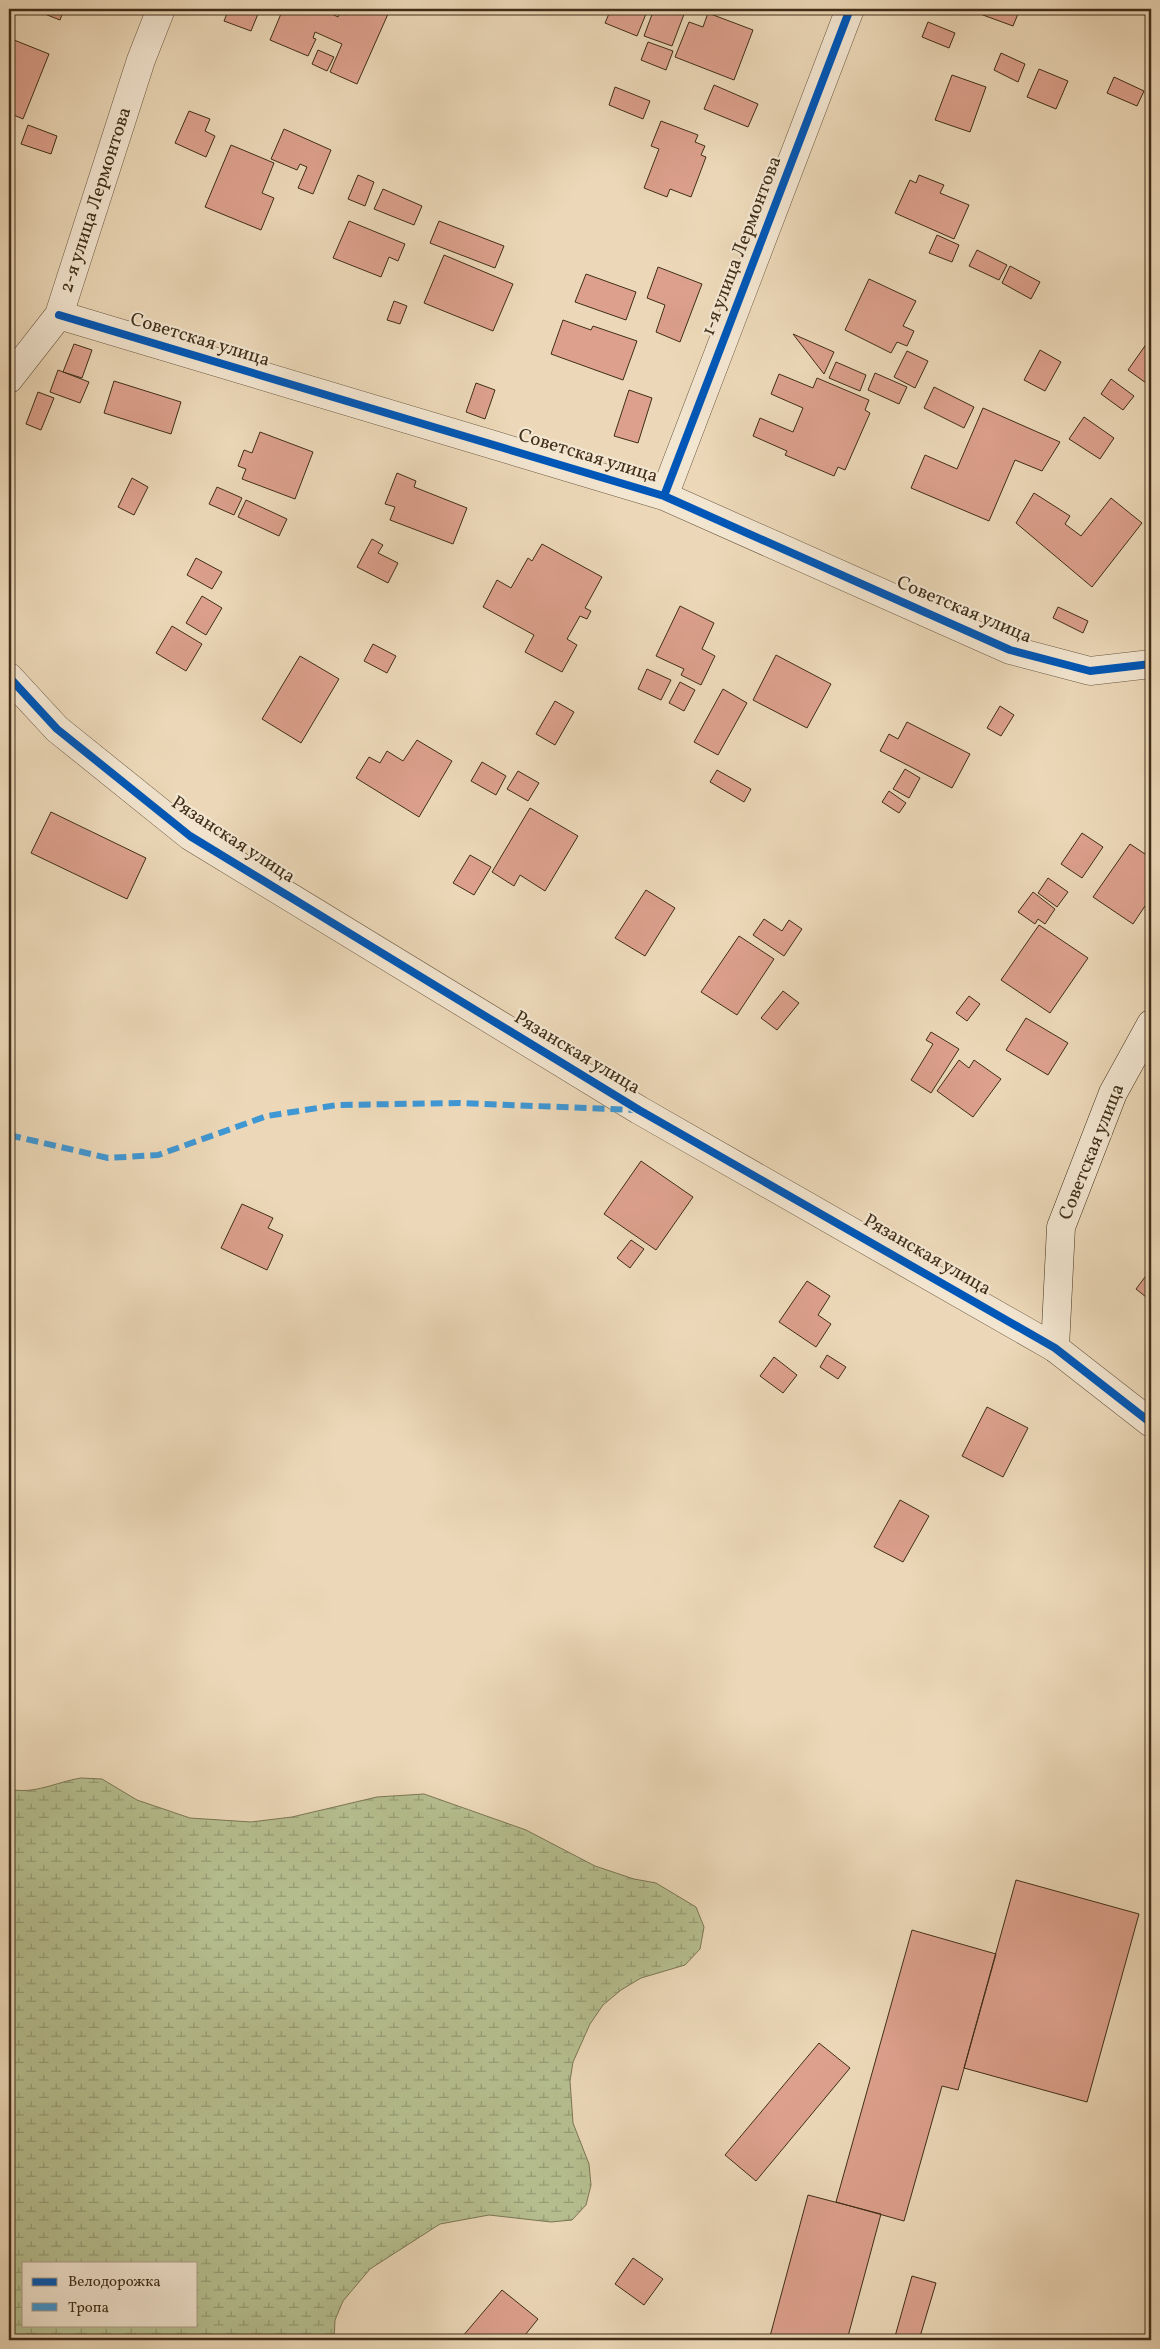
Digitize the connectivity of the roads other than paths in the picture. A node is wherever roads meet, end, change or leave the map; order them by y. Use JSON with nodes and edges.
{"nodes":[{"id":1,"x":161,"y":9,"type":"edge"},
{"id":2,"x":850,"y":9,"type":"edge"},
{"id":3,"x":59,"y":315,"type":"junction"},
{"id":4,"x":9,"y":379,"type":"edge"},
{"id":5,"x":664,"y":496,"type":"junction"},
{"id":6,"x":1151,"y":664,"type":"edge"},
{"id":7,"x":9,"y":677,"type":"edge"},
{"id":8,"x":1151,"y":1024,"type":"edge"},
{"id":9,"x":1055,"y":1348,"type":"junction"},
{"id":10,"x":1151,"y":1423,"type":"edge"}],
"edges":[{"from":1,"to":3,"type":"street","name":"2-я улица Лермонтова"},
{"from":2,"to":5,"type":"street","name":"1-я улица Лермонтова"},
{"from":3,"to":4,"type":"street","name":"2-я улица Лермонтова"},
{"from":3,"to":5,"type":"street","name":"Советская улица"},
{"from":5,"to":6,"type":"street","name":"Советская улица"},
{"from":7,"to":9,"type":"street","name":"Рязанская улица"},
{"from":8,"to":9,"type":"street","name":"Советская улица"},
{"from":9,"to":10,"type":"street","name":"Рязанская улица"}]}
